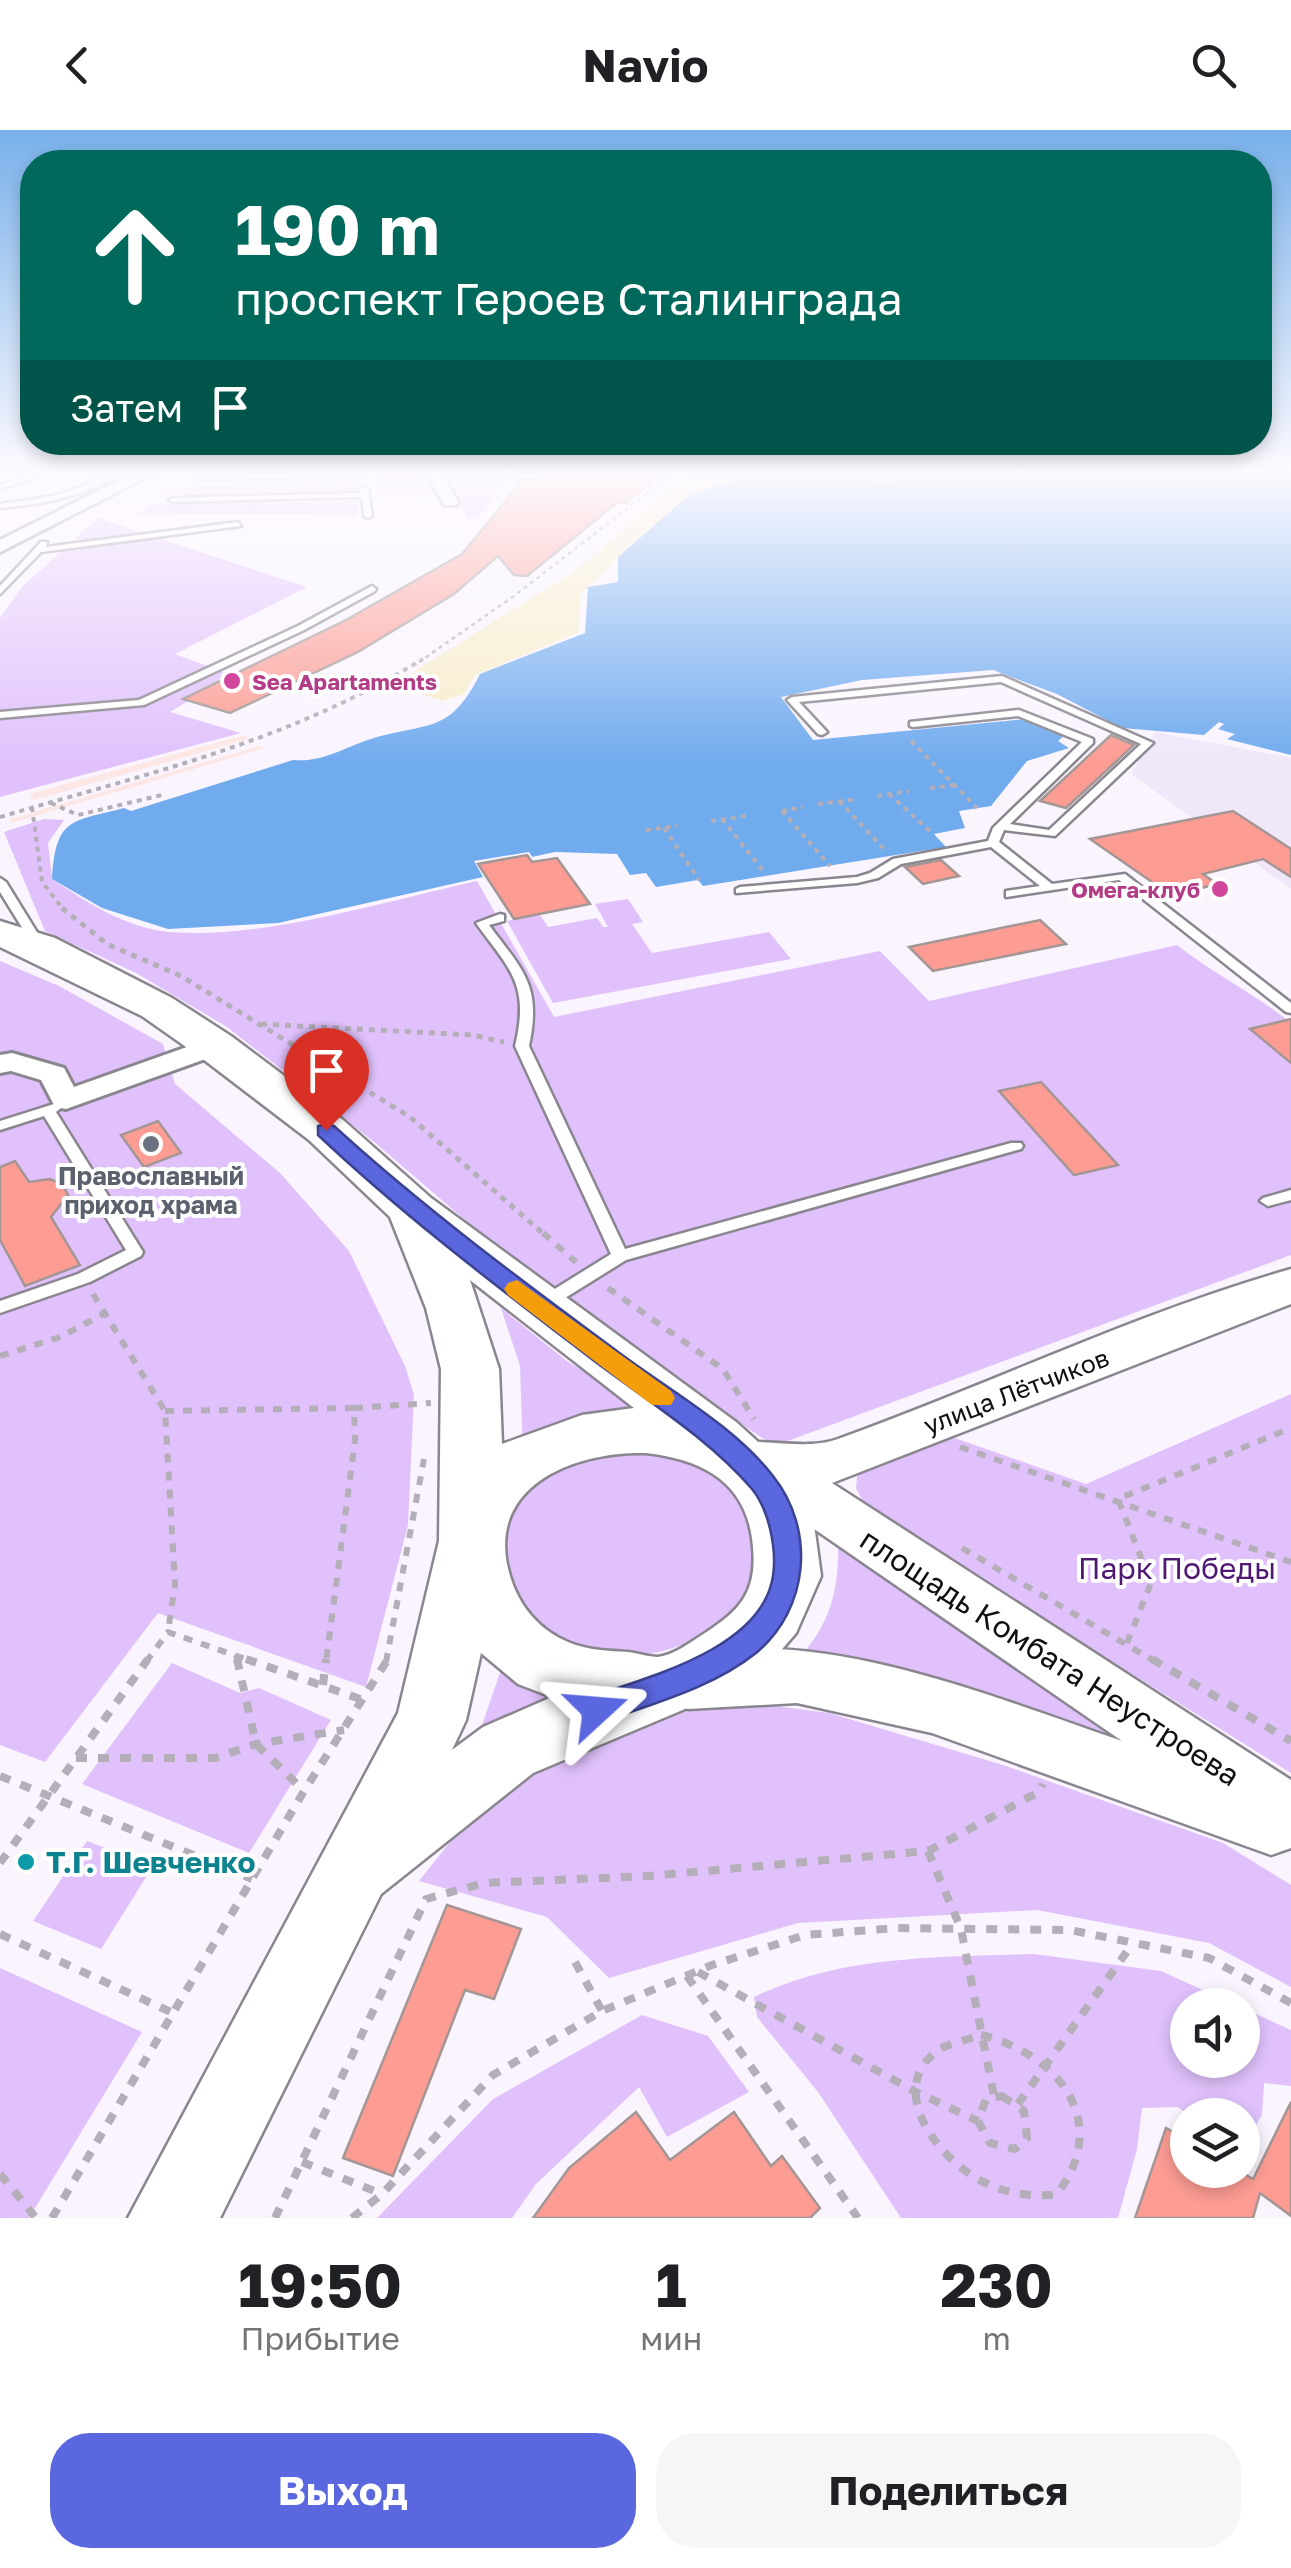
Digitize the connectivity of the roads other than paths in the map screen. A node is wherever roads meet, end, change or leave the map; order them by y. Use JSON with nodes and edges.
{"nodes":[{"id":1,"x":22,"y":567,"type":"edge"},
{"id":2,"x":372,"y":589,"type":"dead end"},
{"id":3,"x":0,"y":591,"type":"edge"},
{"id":4,"x":0,"y":715,"type":"edge"},
{"id":5,"x":914,"y":724,"type":"dead end"},
{"id":6,"x":822,"y":732,"type":"dead end"},
{"id":7,"x":1002,"y":826,"type":"junction"},
{"id":8,"x":993,"y":843,"type":"junction"},
{"id":9,"x":0,"y":882,"type":"edge"},
{"id":10,"x":1048,"y":887,"type":"junction"},
{"id":11,"x":740,"y":891,"type":"dead end"},
{"id":12,"x":1010,"y":894,"type":"dead end"},
{"id":13,"x":500,"y":918,"type":"dead end"},
{"id":14,"x":20,"y":940,"type":"edge"},
{"id":15,"x":1291,"y":1009,"type":"edge"},
{"id":16,"x":215,"y":1046,"type":"junction"},
{"id":17,"x":0,"y":1064,"type":"edge"},
{"id":18,"x":57,"y":1106,"type":"junction"},
{"id":19,"x":0,"y":1126,"type":"edge"},
{"id":20,"x":1016,"y":1146,"type":"dead end"},
{"id":21,"x":1291,"y":1195,"type":"edge"},
{"id":22,"x":1268,"y":1202,"type":"dead end"},
{"id":23,"x":412,"y":1210,"type":"junction"},
{"id":24,"x":620,"y":1256,"type":"junction"},
{"id":25,"x":1291,"y":1286,"type":"edge"},
{"id":26,"x":539,"y":1306,"type":"junction"},
{"id":27,"x":0,"y":1307,"type":"edge"},
{"id":28,"x":750,"y":1445,"type":"junction"},
{"id":29,"x":811,"y":1505,"type":"junction"},
{"id":30,"x":471,"y":1546,"type":"junction"},
{"id":31,"x":672,"y":1684,"type":"junction"},
{"id":32,"x":1291,"y":1817,"type":"edge"},
{"id":33,"x":1291,"y":1830,"type":"edge"},
{"id":34,"x":359,"y":1866,"type":"junction"},
{"id":35,"x":174,"y":2218,"type":"edge"}],
"edges":[{"from":1,"to":3,"type":"lane"},
{"from":2,"to":4,"type":"lane"},
{"from":5,"to":7,"type":"lane"},
{"from":6,"to":7,"type":"lane"},
{"from":7,"to":8,"type":"lane"},
{"from":8,"to":10,"type":"lane"},
{"from":8,"to":11,"type":"lane"},
{"from":9,"to":14,"type":"lane"},
{"from":10,"to":12,"type":"lane"},
{"from":10,"to":15,"type":"lane"},
{"from":13,"to":24,"type":"lane"},
{"from":14,"to":16,"type":"main road"},
{"from":16,"to":18,"type":"street"},
{"from":16,"to":23,"type":"main road"},
{"from":17,"to":18,"type":"street"},
{"from":18,"to":19,"type":"lane"},
{"from":18,"to":27,"type":"lane"},
{"from":20,"to":24,"type":"lane"},
{"from":21,"to":22,"type":"lane"},
{"from":23,"to":26,"type":"main road","name":"площадь Комбата Неустроева"},
{"from":23,"to":30,"type":"main road","name":"площадь Комбата Неустроева"},
{"from":24,"to":26,"type":"lane"},
{"from":25,"to":29,"type":"main road","name":"улица Лётчиков"},
{"from":26,"to":28,"type":"main road","name":"площадь Комбата Неустроева"},
{"from":28,"to":29,"type":"main road","name":"улица Лётчиков"},
{"from":28,"to":29,"type":"main road","name":"площадь Комбата Неустроева"},
{"from":28,"to":30,"type":"main road","name":"площадь Комбата Неустроева"},
{"from":29,"to":31,"type":"main road","name":"площадь Комбата Неустроева"},
{"from":29,"to":32,"type":"main road","name":"площадь Комбата Неустроева"},
{"from":30,"to":31,"type":"main road","name":"площадь Комбата Неустроева"},
{"from":30,"to":34,"type":"main road","name":"площадь Комбата Неустроева"},
{"from":31,"to":33,"type":"main road","name":"площадь Комбата Неустроева"},
{"from":31,"to":34,"type":"main road","name":"площадь Комбата Неустроева"},
{"from":34,"to":35,"type":"main road"}]}
